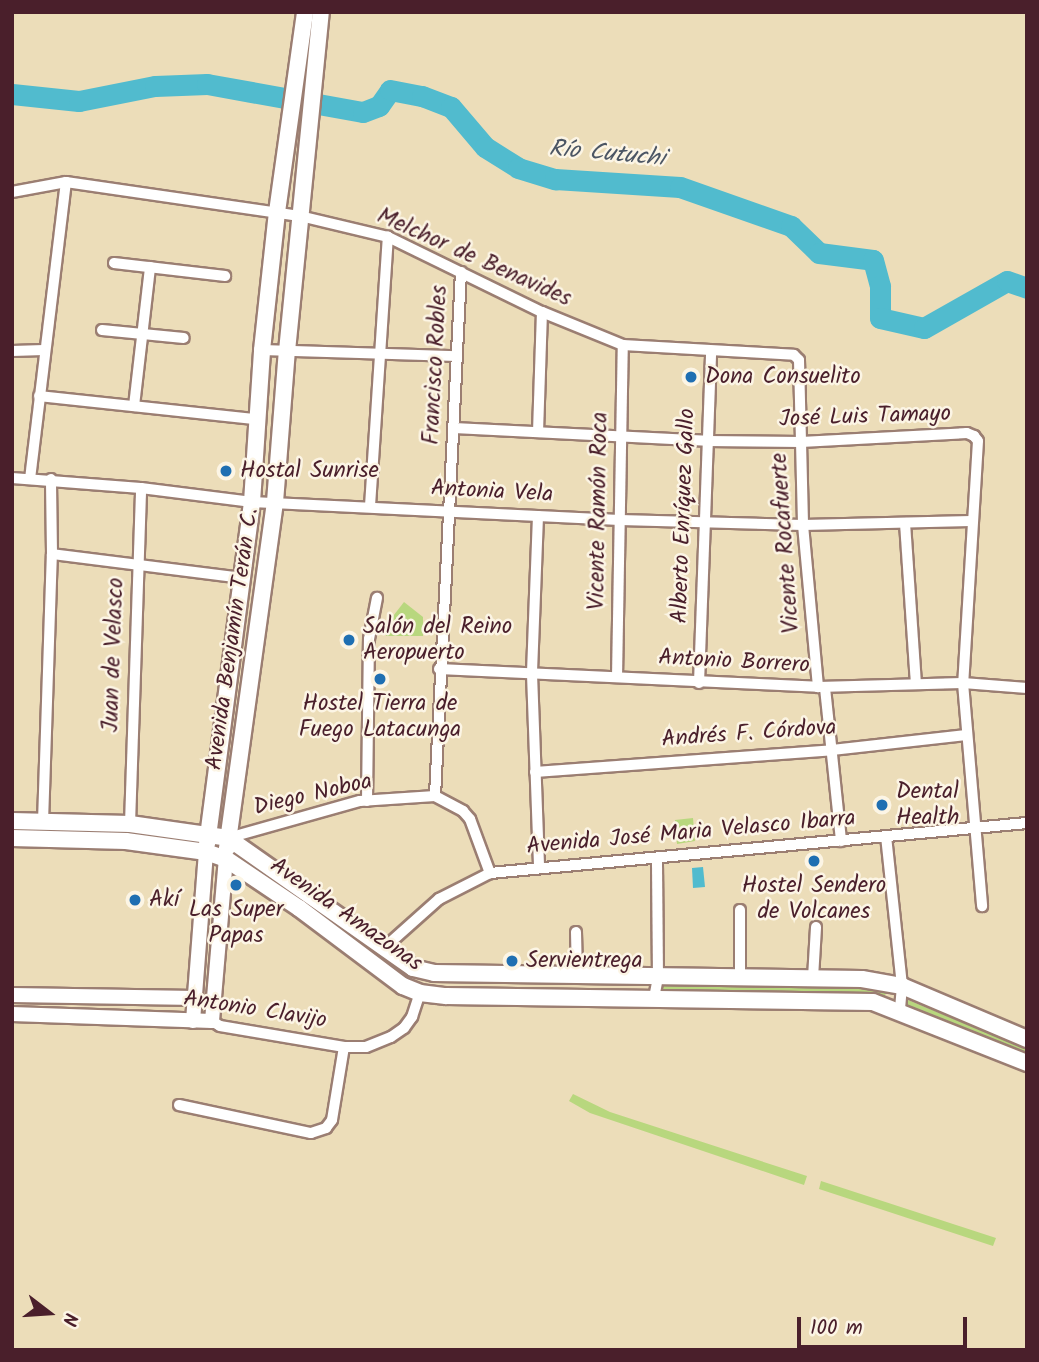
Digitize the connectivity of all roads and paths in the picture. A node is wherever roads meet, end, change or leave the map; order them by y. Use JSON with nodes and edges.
{"nodes":[{"id":1,"x":312,"y":17,"type":"edge"},
{"id":2,"x":66,"y":182,"type":"junction"},
{"id":3,"x":12,"y":192,"type":"edge"},
{"id":4,"x":278,"y":208,"type":"junction"},
{"id":5,"x":300,"y":211,"type":"junction"},
{"id":6,"x":388,"y":237,"type":"junction"},
{"id":7,"x":114,"y":263,"type":"dead end"},
{"id":8,"x":150,"y":267,"type":"junction"},
{"id":9,"x":461,"y":272,"type":"junction"},
{"id":10,"x":225,"y":276,"type":"dead end"},
{"id":11,"x":542,"y":313,"type":"junction"},
{"id":12,"x":102,"y":330,"type":"dead end"},
{"id":13,"x":143,"y":335,"type":"junction"},
{"id":14,"x":184,"y":338,"type":"dead end"},
{"id":15,"x":624,"y":345,"type":"junction"},
{"id":16,"x":44,"y":350,"type":"junction"},
{"id":17,"x":262,"y":350,"type":"junction"},
{"id":18,"x":12,"y":351,"type":"edge"},
{"id":19,"x":286,"y":351,"type":"junction"},
{"id":20,"x":711,"y":351,"type":"junction"},
{"id":21,"x":379,"y":354,"type":"junction"},
{"id":22,"x":794,"y":355,"type":"joint"},
{"id":23,"x":457,"y":356,"type":"junction"},
{"id":24,"x":39,"y":396,"type":"junction"},
{"id":25,"x":134,"y":406,"type":"junction"},
{"id":26,"x":256,"y":419,"type":"junction"},
{"id":27,"x":454,"y":428,"type":"junction"},
{"id":28,"x":538,"y":432,"type":"junction"},
{"id":29,"x":622,"y":437,"type":"junction"},
{"id":30,"x":708,"y":441,"type":"junction"},
{"id":31,"x":801,"y":442,"type":"junction"},
{"id":32,"x":12,"y":478,"type":"edge"},
{"id":33,"x":30,"y":479,"type":"junction"},
{"id":34,"x":51,"y":479,"type":"junction"},
{"id":35,"x":141,"y":488,"type":"junction"},
{"id":36,"x":252,"y":502,"type":"junction"},
{"id":37,"x":275,"y":502,"type":"junction"},
{"id":38,"x":370,"y":506,"type":"junction"},
{"id":39,"x":450,"y":511,"type":"junction"},
{"id":40,"x":538,"y":516,"type":"junction"},
{"id":41,"x":620,"y":520,"type":"junction"},
{"id":42,"x":971,"y":521,"type":"junction"},
{"id":43,"x":905,"y":523,"type":"junction"},
{"id":44,"x":704,"y":524,"type":"junction"},
{"id":45,"x":803,"y":525,"type":"junction"},
{"id":46,"x":52,"y":554,"type":"junction"},
{"id":47,"x":138,"y":564,"type":"junction"},
{"id":48,"x":241,"y":578,"type":"junction"},
{"id":49,"x":377,"y":598,"type":"dead end"},
{"id":50,"x":439,"y":669,"type":"junction"},
{"id":51,"x":532,"y":674,"type":"junction"},
{"id":52,"x":617,"y":677,"type":"junction"},
{"id":53,"x":699,"y":683,"type":"junction"},
{"id":54,"x":916,"y":683,"type":"junction"},
{"id":55,"x":963,"y":683,"type":"junction"},
{"id":56,"x":821,"y":687,"type":"junction"},
{"id":57,"x":1027,"y":688,"type":"edge"},
{"id":58,"x":966,"y":735,"type":"junction"},
{"id":59,"x":832,"y":750,"type":"junction"},
{"id":60,"x":535,"y":772,"type":"junction"},
{"id":61,"x":435,"y":796,"type":"junction"},
{"id":62,"x":367,"y":801,"type":"junction"},
{"id":63,"x":12,"y":821,"type":"edge"},
{"id":64,"x":43,"y":822,"type":"junction"},
{"id":65,"x":1027,"y":823,"type":"edge"},
{"id":66,"x":130,"y":824,"type":"junction"},
{"id":67,"x":974,"y":827,"type":"junction"},
{"id":68,"x":208,"y":835,"type":"junction"},
{"id":69,"x":886,"y":836,"type":"junction"},
{"id":70,"x":12,"y":838,"type":"edge"},
{"id":71,"x":228,"y":838,"type":"junction"},
{"id":72,"x":841,"y":841,"type":"junction"},
{"id":73,"x":206,"y":852,"type":"junction"},
{"id":74,"x":226,"y":859,"type":"junction"},
{"id":75,"x":657,"y":859,"type":"junction"},
{"id":76,"x":538,"y":867,"type":"junction"},
{"id":77,"x":490,"y":873,"type":"junction"},
{"id":78,"x":982,"y":906,"type":"dead end"},
{"id":79,"x":740,"y":910,"type":"dead end"},
{"id":80,"x":816,"y":926,"type":"dead end"},
{"id":81,"x":576,"y":932,"type":"dead end"},
{"id":82,"x":384,"y":948,"type":"junction"},
{"id":83,"x":578,"y":977,"type":"junction"},
{"id":84,"x":658,"y":978,"type":"junction"},
{"id":85,"x":813,"y":978,"type":"junction"},
{"id":86,"x":740,"y":979,"type":"junction"},
{"id":87,"x":902,"y":986,"type":"junction"},
{"id":88,"x":420,"y":993,"type":"junction"},
{"id":89,"x":12,"y":995,"type":"edge"},
{"id":90,"x":196,"y":998,"type":"junction"},
{"id":91,"x":654,"y":998,"type":"junction"},
{"id":92,"x":900,"y":1010,"type":"junction"},
{"id":93,"x":12,"y":1014,"type":"edge"},
{"id":94,"x":193,"y":1021,"type":"junction"},
{"id":95,"x":212,"y":1021,"type":"junction"},
{"id":96,"x":1027,"y":1039,"type":"edge"},
{"id":97,"x":344,"y":1047,"type":"junction"},
{"id":98,"x":1027,"y":1063,"type":"edge"},
{"id":99,"x":178,"y":1105,"type":"dead end"}],
"edges":[{"from":1,"to":4,"type":"main road","name":"Avenida Benjamín Terán C."},
{"from":1,"to":5,"type":"main road","name":"Avenida Benjamín Terán C."},
{"from":2,"to":3,"type":"street","name":"Melchor de Benavides"},
{"from":2,"to":4,"type":"street","name":"Melchor de Benavides"},
{"from":2,"to":16,"type":"street"},
{"from":4,"to":5,"type":"street","name":"Melchor de Benavides"},
{"from":4,"to":17,"type":"main road","name":"Avenida Benjamín Terán C."},
{"from":5,"to":6,"type":"street","name":"Melchor de Benavides"},
{"from":5,"to":19,"type":"main road","name":"Avenida Benjamín Terán C."},
{"from":6,"to":9,"type":"street","name":"Melchor de Benavides"},
{"from":6,"to":21,"type":"street"},
{"from":7,"to":8,"type":"street"},
{"from":8,"to":10,"type":"street"},
{"from":8,"to":13,"type":"street"},
{"from":9,"to":11,"type":"street","name":"Melchor de Benavides"},
{"from":9,"to":23,"type":"street","name":"Francisco Robles"},
{"from":11,"to":15,"type":"street","name":"Melchor de Benavides"},
{"from":11,"to":28,"type":"street"},
{"from":12,"to":13,"type":"street"},
{"from":13,"to":14,"type":"street"},
{"from":13,"to":25,"type":"street"},
{"from":15,"to":20,"type":"street","name":"Melchor de Benavides"},
{"from":15,"to":29,"type":"street","name":"Vicente Ramón Roca"},
{"from":16,"to":18,"type":"street"},
{"from":16,"to":24,"type":"street"},
{"from":17,"to":19,"type":"street"},
{"from":17,"to":26,"type":"main road","name":"Avenida Benjamín Terán C."},
{"from":19,"to":21,"type":"street"},
{"from":19,"to":37,"type":"main road","name":"Avenida Benjamín Terán C."},
{"from":20,"to":22,"type":"street","name":"Melchor de Benavides"},
{"from":20,"to":30,"type":"street","name":"Alberto Enríquez Gallo"},
{"from":21,"to":23,"type":"street"},
{"from":21,"to":38,"type":"street"},
{"from":22,"to":31,"type":"street","name":"Vicente Rocafuerte"},
{"from":23,"to":27,"type":"street","name":"Francisco Robles"},
{"from":24,"to":25,"type":"street"},
{"from":24,"to":33,"type":"street"},
{"from":25,"to":26,"type":"street"},
{"from":26,"to":36,"type":"main road","name":"Avenida Benjamín Terán C."},
{"from":27,"to":28,"type":"street","name":"José Luis Tamayo"},
{"from":27,"to":39,"type":"street","name":"Francisco Robles"},
{"from":28,"to":29,"type":"street","name":"José Luis Tamayo"},
{"from":29,"to":30,"type":"street","name":"José Luis Tamayo"},
{"from":29,"to":41,"type":"street","name":"Vicente Ramón Roca"},
{"from":30,"to":31,"type":"street","name":"José Luis Tamayo"},
{"from":30,"to":44,"type":"street","name":"Alberto Enríquez Gallo"},
{"from":31,"to":42,"type":"street","name":"José Luis Tamayo"},
{"from":31,"to":45,"type":"street","name":"Vicente Rocafuerte"},
{"from":32,"to":33,"type":"street","name":"Antonia Vela"},
{"from":33,"to":34,"type":"street","name":"Antonia Vela"},
{"from":34,"to":35,"type":"street","name":"Antonia Vela"},
{"from":34,"to":46,"type":"street"},
{"from":35,"to":36,"type":"street","name":"Antonia Vela"},
{"from":35,"to":47,"type":"street","name":"Juan de Velasco"},
{"from":36,"to":37,"type":"street","name":"Antonia Vela"},
{"from":36,"to":48,"type":"main road","name":"Avenida Benjamín Terán C."},
{"from":37,"to":38,"type":"street","name":"Antonia Vela"},
{"from":37,"to":71,"type":"main road","name":"Avenida Benjamín Terán C."},
{"from":38,"to":39,"type":"street","name":"Antonia Vela"},
{"from":39,"to":40,"type":"street","name":"Antonia Vela"},
{"from":39,"to":50,"type":"street","name":"Francisco Robles"},
{"from":40,"to":41,"type":"street","name":"Antonia Vela"},
{"from":40,"to":51,"type":"street"},
{"from":41,"to":44,"type":"street","name":"Antonia Vela"},
{"from":41,"to":52,"type":"street","name":"Vicente Ramón Roca"},
{"from":42,"to":43,"type":"street","name":"Antonia Vela"},
{"from":42,"to":55,"type":"street","name":"José Luis Tamayo"},
{"from":43,"to":45,"type":"street","name":"Antonia Vela"},
{"from":43,"to":54,"type":"street"},
{"from":44,"to":45,"type":"street","name":"Antonia Vela"},
{"from":44,"to":53,"type":"street","name":"Alberto Enríquez Gallo"},
{"from":45,"to":56,"type":"street","name":"Vicente Rocafuerte"},
{"from":46,"to":47,"type":"street"},
{"from":46,"to":64,"type":"street"},
{"from":47,"to":48,"type":"street"},
{"from":47,"to":66,"type":"street","name":"Juan de Velasco"},
{"from":48,"to":68,"type":"main road","name":"Avenida Benjamín Terán C."},
{"from":49,"to":62,"type":"street"},
{"from":50,"to":51,"type":"street","name":"Antonio Borrero"},
{"from":50,"to":61,"type":"street","name":"Francisco Robles"},
{"from":51,"to":52,"type":"street","name":"Antonio Borrero"},
{"from":51,"to":60,"type":"street"},
{"from":52,"to":53,"type":"street","name":"Antonio Borrero"},
{"from":53,"to":56,"type":"street","name":"Antonio Borrero"},
{"from":54,"to":55,"type":"street","name":"Antonio Borrero"},
{"from":54,"to":56,"type":"street","name":"Antonio Borrero"},
{"from":55,"to":57,"type":"street","name":"Antonio Borrero"},
{"from":55,"to":58,"type":"street","name":"José Luis Tamayo"},
{"from":56,"to":59,"type":"street","name":"Vicente Rocafuerte"},
{"from":58,"to":59,"type":"street","name":"Andrés F. Córdova"},
{"from":58,"to":67,"type":"street","name":"José Luis Tamayo"},
{"from":59,"to":60,"type":"street","name":"Andrés F. Córdova"},
{"from":59,"to":72,"type":"street","name":"Vicente Rocafuerte"},
{"from":60,"to":76,"type":"street"},
{"from":61,"to":62,"type":"street","name":"Diego Noboa"},
{"from":61,"to":77,"type":"street"},
{"from":62,"to":71,"type":"street","name":"Diego Noboa"},
{"from":63,"to":64,"type":"main road"},
{"from":64,"to":66,"type":"main road"},
{"from":65,"to":67,"type":"street","name":"Avenida José Maria Velasco Ibarra"},
{"from":66,"to":68,"type":"main road"},
{"from":67,"to":69,"type":"street","name":"Avenida José Maria Velasco Ibarra"},
{"from":67,"to":78,"type":"street","name":"José Luis Tamayo"},
{"from":68,"to":71,"type":"main road"},
{"from":68,"to":73,"type":"main road","name":"Avenida Benjamín Terán C."},
{"from":69,"to":72,"type":"street","name":"Avenida José Maria Velasco Ibarra"},
{"from":69,"to":87,"type":"street"},
{"from":70,"to":73,"type":"main road","name":"Avenida Amazonas"},
{"from":71,"to":74,"type":"main road","name":"Avenida Benjamín Terán C."},
{"from":71,"to":82,"type":"main road","name":"Avenida Amazonas"},
{"from":72,"to":75,"type":"street","name":"Avenida José Maria Velasco Ibarra"},
{"from":73,"to":74,"type":"main road","name":"Avenida Amazonas"},
{"from":73,"to":90,"type":"street","name":"Avenida Benjamín Terán C."},
{"from":74,"to":88,"type":"main road","name":"Avenida Amazonas"},
{"from":74,"to":95,"type":"street","name":"Avenida Benjamín Terán C."},
{"from":75,"to":76,"type":"street","name":"Avenida José Maria Velasco Ibarra"},
{"from":75,"to":84,"type":"street"},
{"from":76,"to":77,"type":"street","name":"Avenida José Maria Velasco Ibarra"},
{"from":77,"to":82,"type":"street","name":"Avenida José Maria Velasco Ibarra"},
{"from":79,"to":86,"type":"street"},
{"from":80,"to":85,"type":"street"},
{"from":81,"to":83,"type":"street"},
{"from":82,"to":83,"type":"main road","name":"Avenida Amazonas"},
{"from":83,"to":84,"type":"main road","name":"Avenida Amazonas"},
{"from":84,"to":86,"type":"main road","name":"Avenida Amazonas"},
{"from":84,"to":91,"type":"street"},
{"from":85,"to":86,"type":"main road","name":"Avenida Amazonas"},
{"from":85,"to":87,"type":"main road","name":"Avenida Amazonas"},
{"from":87,"to":92,"type":"street"},
{"from":87,"to":96,"type":"main road","name":"Avenida Amazonas"},
{"from":88,"to":91,"type":"main road","name":"Avenida Amazonas"},
{"from":88,"to":97,"type":"street","name":"Antonio Clavijo"},
{"from":89,"to":90,"type":"street","name":"Antonio Clavijo"},
{"from":90,"to":94,"type":"street","name":"Avenida Benjamín Terán C."},
{"from":91,"to":92,"type":"main road","name":"Avenida Amazonas"},
{"from":92,"to":98,"type":"main road","name":"Avenida Amazonas"},
{"from":93,"to":94,"type":"street","name":"Antonio Clavijo"},
{"from":94,"to":95,"type":"street","name":"Antonio Clavijo"},
{"from":95,"to":97,"type":"street","name":"Antonio Clavijo"},
{"from":97,"to":99,"type":"street"}]}
